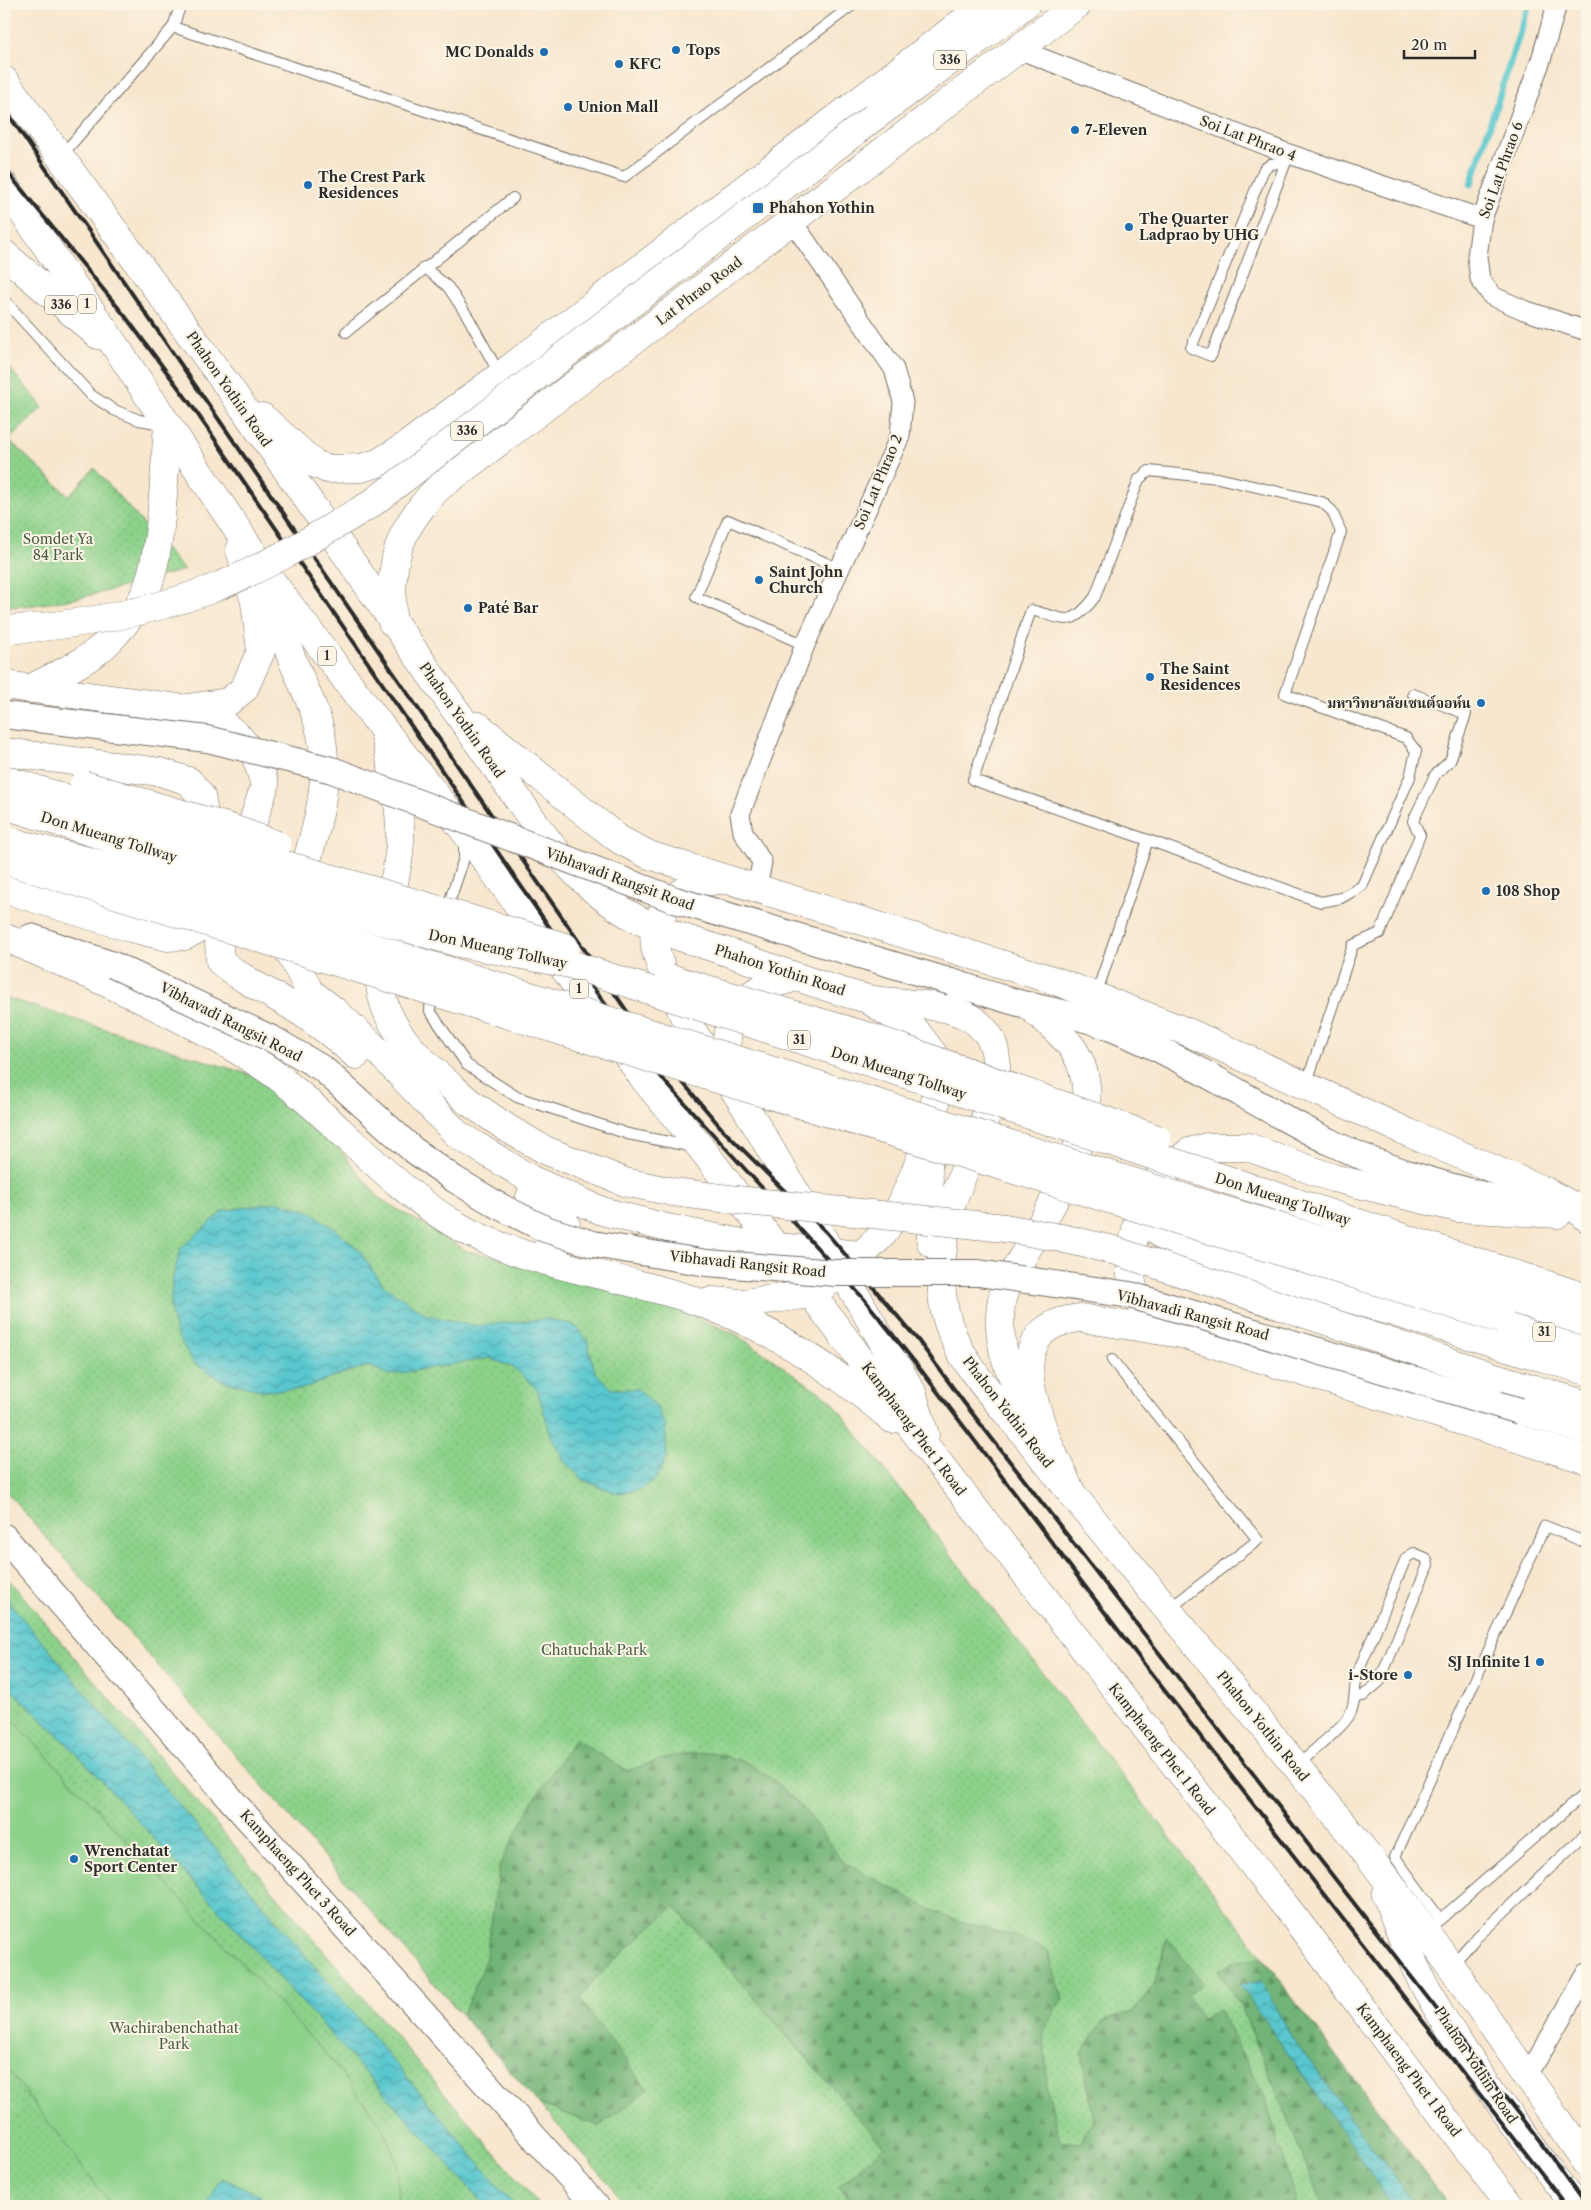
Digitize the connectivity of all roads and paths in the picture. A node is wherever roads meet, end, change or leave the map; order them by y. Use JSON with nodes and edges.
{"nodes":[{"id":1,"x":181,"y":4,"type":"edge"},
{"id":2,"x":854,"y":4,"type":"edge"},
{"id":3,"x":986,"y":4,"type":"edge"},
{"id":4,"x":1026,"y":4,"type":"edge"},
{"id":5,"x":1078,"y":4,"type":"edge"},
{"id":6,"x":1557,"y":4,"type":"edge"},
{"id":7,"x":173,"y":27,"type":"junction"},
{"id":8,"x":1018,"y":49,"type":"junction"},
{"id":9,"x":4,"y":80,"type":"edge"},
{"id":10,"x":61,"y":156,"type":"junction"},
{"id":11,"x":1288,"y":158,"type":"junction"},
{"id":12,"x":4,"y":185,"type":"edge"},
{"id":13,"x":512,"y":198,"type":"dead end"},
{"id":14,"x":1482,"y":219,"type":"junction"},
{"id":15,"x":792,"y":220,"type":"junction"},
{"id":16,"x":4,"y":254,"type":"edge"},
{"id":17,"x":424,"y":267,"type":"junction"},
{"id":18,"x":4,"y":300,"type":"edge"},
{"id":19,"x":1587,"y":331,"type":"edge"},
{"id":20,"x":346,"y":332,"type":"dead end"},
{"id":21,"x":120,"y":353,"type":"junction"},
{"id":22,"x":500,"y":376,"type":"junction"},
{"id":23,"x":228,"y":386,"type":"junction"},
{"id":24,"x":437,"y":423,"type":"junction"},
{"id":25,"x":168,"y":425,"type":"junction"},
{"id":26,"x":465,"y":468,"type":"junction"},
{"id":27,"x":232,"y":523,"type":"junction"},
{"id":28,"x":840,"y":569,"type":"junction"},
{"id":29,"x":272,"y":582,"type":"junction"},
{"id":30,"x":392,"y":622,"type":"junction"},
{"id":31,"x":4,"y":630,"type":"edge"},
{"id":32,"x":805,"y":645,"type":"junction"},
{"id":33,"x":16,"y":687,"type":"edge"},
{"id":34,"x":1412,"y":694,"type":"dead end"},
{"id":35,"x":453,"y":707,"type":"junction"},
{"id":36,"x":186,"y":709,"type":"junction"},
{"id":37,"x":4,"y":715,"type":"edge"},
{"id":38,"x":383,"y":729,"type":"junction"},
{"id":39,"x":4,"y":752,"type":"edge"},
{"id":40,"x":4,"y":761,"type":"edge"},
{"id":41,"x":4,"y":779,"type":"edge"},
{"id":42,"x":4,"y":804,"type":"edge"},
{"id":43,"x":463,"y":829,"type":"junction"},
{"id":44,"x":4,"y":840,"type":"edge"},
{"id":45,"x":1148,"y":840,"type":"junction"},
{"id":46,"x":649,"y":855,"type":"junction"},
{"id":47,"x":4,"y":860,"type":"edge"},
{"id":48,"x":745,"y":885,"type":"junction"},
{"id":49,"x":4,"y":889,"type":"edge"},
{"id":50,"x":679,"y":893,"type":"junction"},
{"id":51,"x":222,"y":916,"type":"junction"},
{"id":52,"x":4,"y":928,"type":"edge"},
{"id":53,"x":131,"y":928,"type":"junction"},
{"id":54,"x":656,"y":928,"type":"junction"},
{"id":55,"x":4,"y":937,"type":"edge"},
{"id":56,"x":709,"y":946,"type":"junction"},
{"id":57,"x":570,"y":964,"type":"junction"},
{"id":58,"x":796,"y":977,"type":"junction"},
{"id":59,"x":305,"y":984,"type":"junction"},
{"id":60,"x":270,"y":994,"type":"junction"},
{"id":61,"x":1095,"y":997,"type":"junction"},
{"id":62,"x":867,"y":998,"type":"junction"},
{"id":63,"x":1030,"y":1006,"type":"junction"},
{"id":64,"x":1306,"y":1086,"type":"junction"},
{"id":65,"x":745,"y":1105,"type":"junction"},
{"id":66,"x":927,"y":1142,"type":"junction"},
{"id":67,"x":702,"y":1149,"type":"junction"},
{"id":68,"x":1142,"y":1206,"type":"junction"},
{"id":69,"x":1558,"y":1214,"type":"junction"},
{"id":70,"x":1587,"y":1218,"type":"edge"},
{"id":71,"x":1587,"y":1224,"type":"edge"},
{"id":72,"x":776,"y":1248,"type":"junction"},
{"id":73,"x":526,"y":1254,"type":"junction"},
{"id":74,"x":844,"y":1260,"type":"junction"},
{"id":75,"x":1587,"y":1287,"type":"edge"},
{"id":76,"x":811,"y":1294,"type":"junction"},
{"id":77,"x":941,"y":1296,"type":"junction"},
{"id":78,"x":1587,"y":1298,"type":"edge"},
{"id":79,"x":691,"y":1299,"type":"junction"},
{"id":80,"x":1587,"y":1322,"type":"edge"},
{"id":81,"x":1181,"y":1334,"type":"junction"},
{"id":82,"x":1587,"y":1346,"type":"edge"},
{"id":83,"x":1112,"y":1360,"type":"dead end"},
{"id":84,"x":1587,"y":1371,"type":"edge"},
{"id":85,"x":1587,"y":1405,"type":"edge"},
{"id":86,"x":1587,"y":1432,"type":"edge"},
{"id":87,"x":1049,"y":1445,"type":"junction"},
{"id":88,"x":931,"y":1453,"type":"junction"},
{"id":89,"x":1587,"y":1460,"type":"edge"},
{"id":90,"x":1073,"y":1496,"type":"junction"},
{"id":91,"x":4,"y":1537,"type":"edge"},
{"id":92,"x":1587,"y":1543,"type":"edge"},
{"id":93,"x":1168,"y":1610,"type":"junction"},
{"id":94,"x":1356,"y":1697,"type":"junction"},
{"id":95,"x":1296,"y":1766,"type":"junction"},
{"id":96,"x":1587,"y":1785,"type":"edge"},
{"id":97,"x":1587,"y":1833,"type":"edge"},
{"id":98,"x":1371,"y":1859,"type":"junction"},
{"id":99,"x":1433,"y":1926,"type":"junction"},
{"id":100,"x":1450,"y":1967,"type":"junction"},
{"id":101,"x":1587,"y":1972,"type":"edge"},
{"id":102,"x":1527,"y":2077,"type":"junction"},
{"id":103,"x":1587,"y":2163,"type":"edge"},
{"id":104,"x":596,"y":2206,"type":"edge"},
{"id":105,"x":1510,"y":2206,"type":"edge"},
{"id":106,"x":1575,"y":2206,"type":"edge"}],
"edges":[{"from":1,"to":7,"type":"lane"},
{"from":2,"to":7,"type":"lane"},
{"from":3,"to":22,"type":"main road"},
{"from":4,"to":31,"type":"main road","number":"336","bridge":true},
{"from":5,"to":8,"type":"main road","name":"Lat Phrao Road"},
{"from":6,"to":14,"type":"street","name":"Soi Lat Phrao 6"},
{"from":7,"to":10,"type":"lane"},
{"from":8,"to":11,"type":"street","name":"Soi Lat Phrao 4"},
{"from":8,"to":15,"type":"main road","name":"Lat Phrao Road"},
{"from":9,"to":10,"type":"main road","name":"Phahon Yothin Road"},
{"from":10,"to":23,"type":"main road","name":"Phahon Yothin Road"},
{"from":11,"to":11,"type":"lane"},
{"from":11,"to":14,"type":"street","name":"Soi Lat Phrao 4"},
{"from":12,"to":21,"type":"main road","number":"1"},
{"from":13,"to":17,"type":"lane"},
{"from":14,"to":19,"type":"street","name":"Soi Lat Phrao 6"},
{"from":15,"to":26,"type":"main road","name":"Lat Phrao Road"},
{"from":15,"to":28,"type":"street","name":"Soi Lat Phrao 2"},
{"from":16,"to":21,"type":"main road","number":"336"},
{"from":17,"to":20,"type":"lane"},
{"from":17,"to":22,"type":"lane"},
{"from":18,"to":25,"type":"lane"},
{"from":21,"to":25,"type":"main road","number":"1"},
{"from":22,"to":24,"type":"main road"},
{"from":23,"to":24,"type":"main road"},
{"from":23,"to":30,"type":"main road","name":"Phahon Yothin Road"},
{"from":24,"to":26,"type":"main road"},
{"from":25,"to":27,"type":"main road","number":"1"},
{"from":25,"to":33,"type":"main road"},
{"from":26,"to":30,"type":"main road","name":"Lat Phrao Road"},
{"from":27,"to":29,"type":"main road","number":"1"},
{"from":27,"to":36,"type":"main road"},
{"from":28,"to":32,"type":"street","name":"Soi Lat Phrao 2"},
{"from":28,"to":32,"type":"lane"},
{"from":29,"to":38,"type":"main road","number":"1"},
{"from":29,"to":59,"type":"main road"},
{"from":30,"to":35,"type":"main road","name":"Phahon Yothin Road"},
{"from":32,"to":48,"type":"street","name":"Soi Lat Phrao 2"},
{"from":33,"to":36,"type":"main road"},
{"from":34,"to":64,"type":"lane"},
{"from":35,"to":46,"type":"main road"},
{"from":35,"to":54,"type":"main road","name":"Phahon Yothin Road"},
{"from":36,"to":51,"type":"main road"},
{"from":37,"to":63,"type":"main road","name":"Vibhavadi Rangsit Road","bridge":true},
{"from":38,"to":43,"type":"main road","number":"1"},
{"from":38,"to":85,"type":"main road","bridge":true},
{"from":39,"to":53,"type":"main road"},
{"from":40,"to":57,"type":"main road","bridge":true},
{"from":41,"to":75,"type":"main road","number":"31","bridge":true},
{"from":42,"to":57,"type":"main road","name":"Don Mueang Tollway","number":"31","bridge":true},
{"from":43,"to":67,"type":"main road","number":"1"},
{"from":43,"to":67,"type":"lane"},
{"from":44,"to":80,"type":"main road","name":"Don Mueang Tollway","number":"31","bridge":true},
{"from":45,"to":45,"type":"lane"},
{"from":45,"to":61,"type":"lane"},
{"from":46,"to":48,"type":"main road"},
{"from":46,"to":50,"type":"main road"},
{"from":47,"to":82,"type":"main road","number":"31","bridge":true},
{"from":48,"to":50,"type":"main road"},
{"from":48,"to":61,"type":"main road"},
{"from":49,"to":53,"type":"main road"},
{"from":50,"to":54,"type":"main road"},
{"from":50,"to":56,"type":"main road"},
{"from":51,"to":53,"type":"main road"},
{"from":51,"to":60,"type":"main road"},
{"from":52,"to":86,"type":"main road","name":"Vibhavadi Rangsit Road","bridge":true},
{"from":54,"to":56,"type":"main road","name":"Phahon Yothin Road"},
{"from":54,"to":65,"type":"main road"},
{"from":55,"to":73,"type":"main road"},
{"from":56,"to":58,"type":"main road","name":"Phahon Yothin Road"},
{"from":57,"to":78,"type":"main road","name":"Don Mueang Tollway","number":"31","bridge":true},
{"from":58,"to":62,"type":"main road","name":"Phahon Yothin Road"},
{"from":58,"to":65,"type":"main road"},
{"from":59,"to":60,"type":"main road"},
{"from":59,"to":72,"type":"main road"},
{"from":60,"to":73,"type":"main road"},
{"from":61,"to":64,"type":"main road"},
{"from":62,"to":66,"type":"main road"},
{"from":62,"to":77,"type":"main road","name":"Phahon Yothin Road"},
{"from":63,"to":69,"type":"main road","name":"Vibhavadi Rangsit Road"},
{"from":63,"to":87,"type":"main road"},
{"from":64,"to":70,"type":"main road"},
{"from":65,"to":74,"type":"main road"},
{"from":66,"to":74,"type":"main road"},
{"from":66,"to":77,"type":"main road"},
{"from":67,"to":72,"type":"main road","number":"1"},
{"from":68,"to":69,"type":"main road"},
{"from":68,"to":81,"type":"main road"},
{"from":68,"to":84,"type":"main road"},
{"from":69,"to":71,"type":"main road","name":"Vibhavadi Rangsit Road"},
{"from":72,"to":74,"type":"main road"},
{"from":72,"to":76,"type":"main road","name":"Kamphaeng Phet 1 Road"},
{"from":73,"to":79,"type":"main road"},
{"from":74,"to":76,"type":"main road"},
{"from":74,"to":88,"type":"main road"},
{"from":76,"to":79,"type":"main road"},
{"from":76,"to":88,"type":"main road","name":"Kamphaeng Phet 1 Road"},
{"from":77,"to":90,"type":"main road","name":"Phahon Yothin Road"},
{"from":79,"to":88,"type":"main road"},
{"from":81,"to":87,"type":"main road"},
{"from":81,"to":89,"type":"main road"},
{"from":83,"to":93,"type":"lane"},
{"from":87,"to":90,"type":"main road"},
{"from":88,"to":105,"type":"main road","name":"Kamphaeng Phet 1 Road"},
{"from":90,"to":93,"type":"main road","name":"Phahon Yothin Road"},
{"from":91,"to":104,"type":"main road","name":"Kamphaeng Phet 3 Road"},
{"from":92,"to":99,"type":"lane"},
{"from":93,"to":95,"type":"main road","name":"Phahon Yothin Road"},
{"from":94,"to":94,"type":"lane"},
{"from":94,"to":95,"type":"lane"},
{"from":95,"to":98,"type":"main road","name":"Phahon Yothin Road"},
{"from":96,"to":99,"type":"lane"},
{"from":97,"to":100,"type":"lane"},
{"from":98,"to":99,"type":"main road","name":"Phahon Yothin Road"},
{"from":98,"to":106,"type":"main road","name":"Phahon Yothin Road"},
{"from":99,"to":100,"type":"main road","name":"Phahon Yothin Road"},
{"from":100,"to":102,"type":"main road","name":"Phahon Yothin Road"},
{"from":101,"to":102,"type":"street"},
{"from":102,"to":103,"type":"main road","name":"Phahon Yothin Road"}]}
